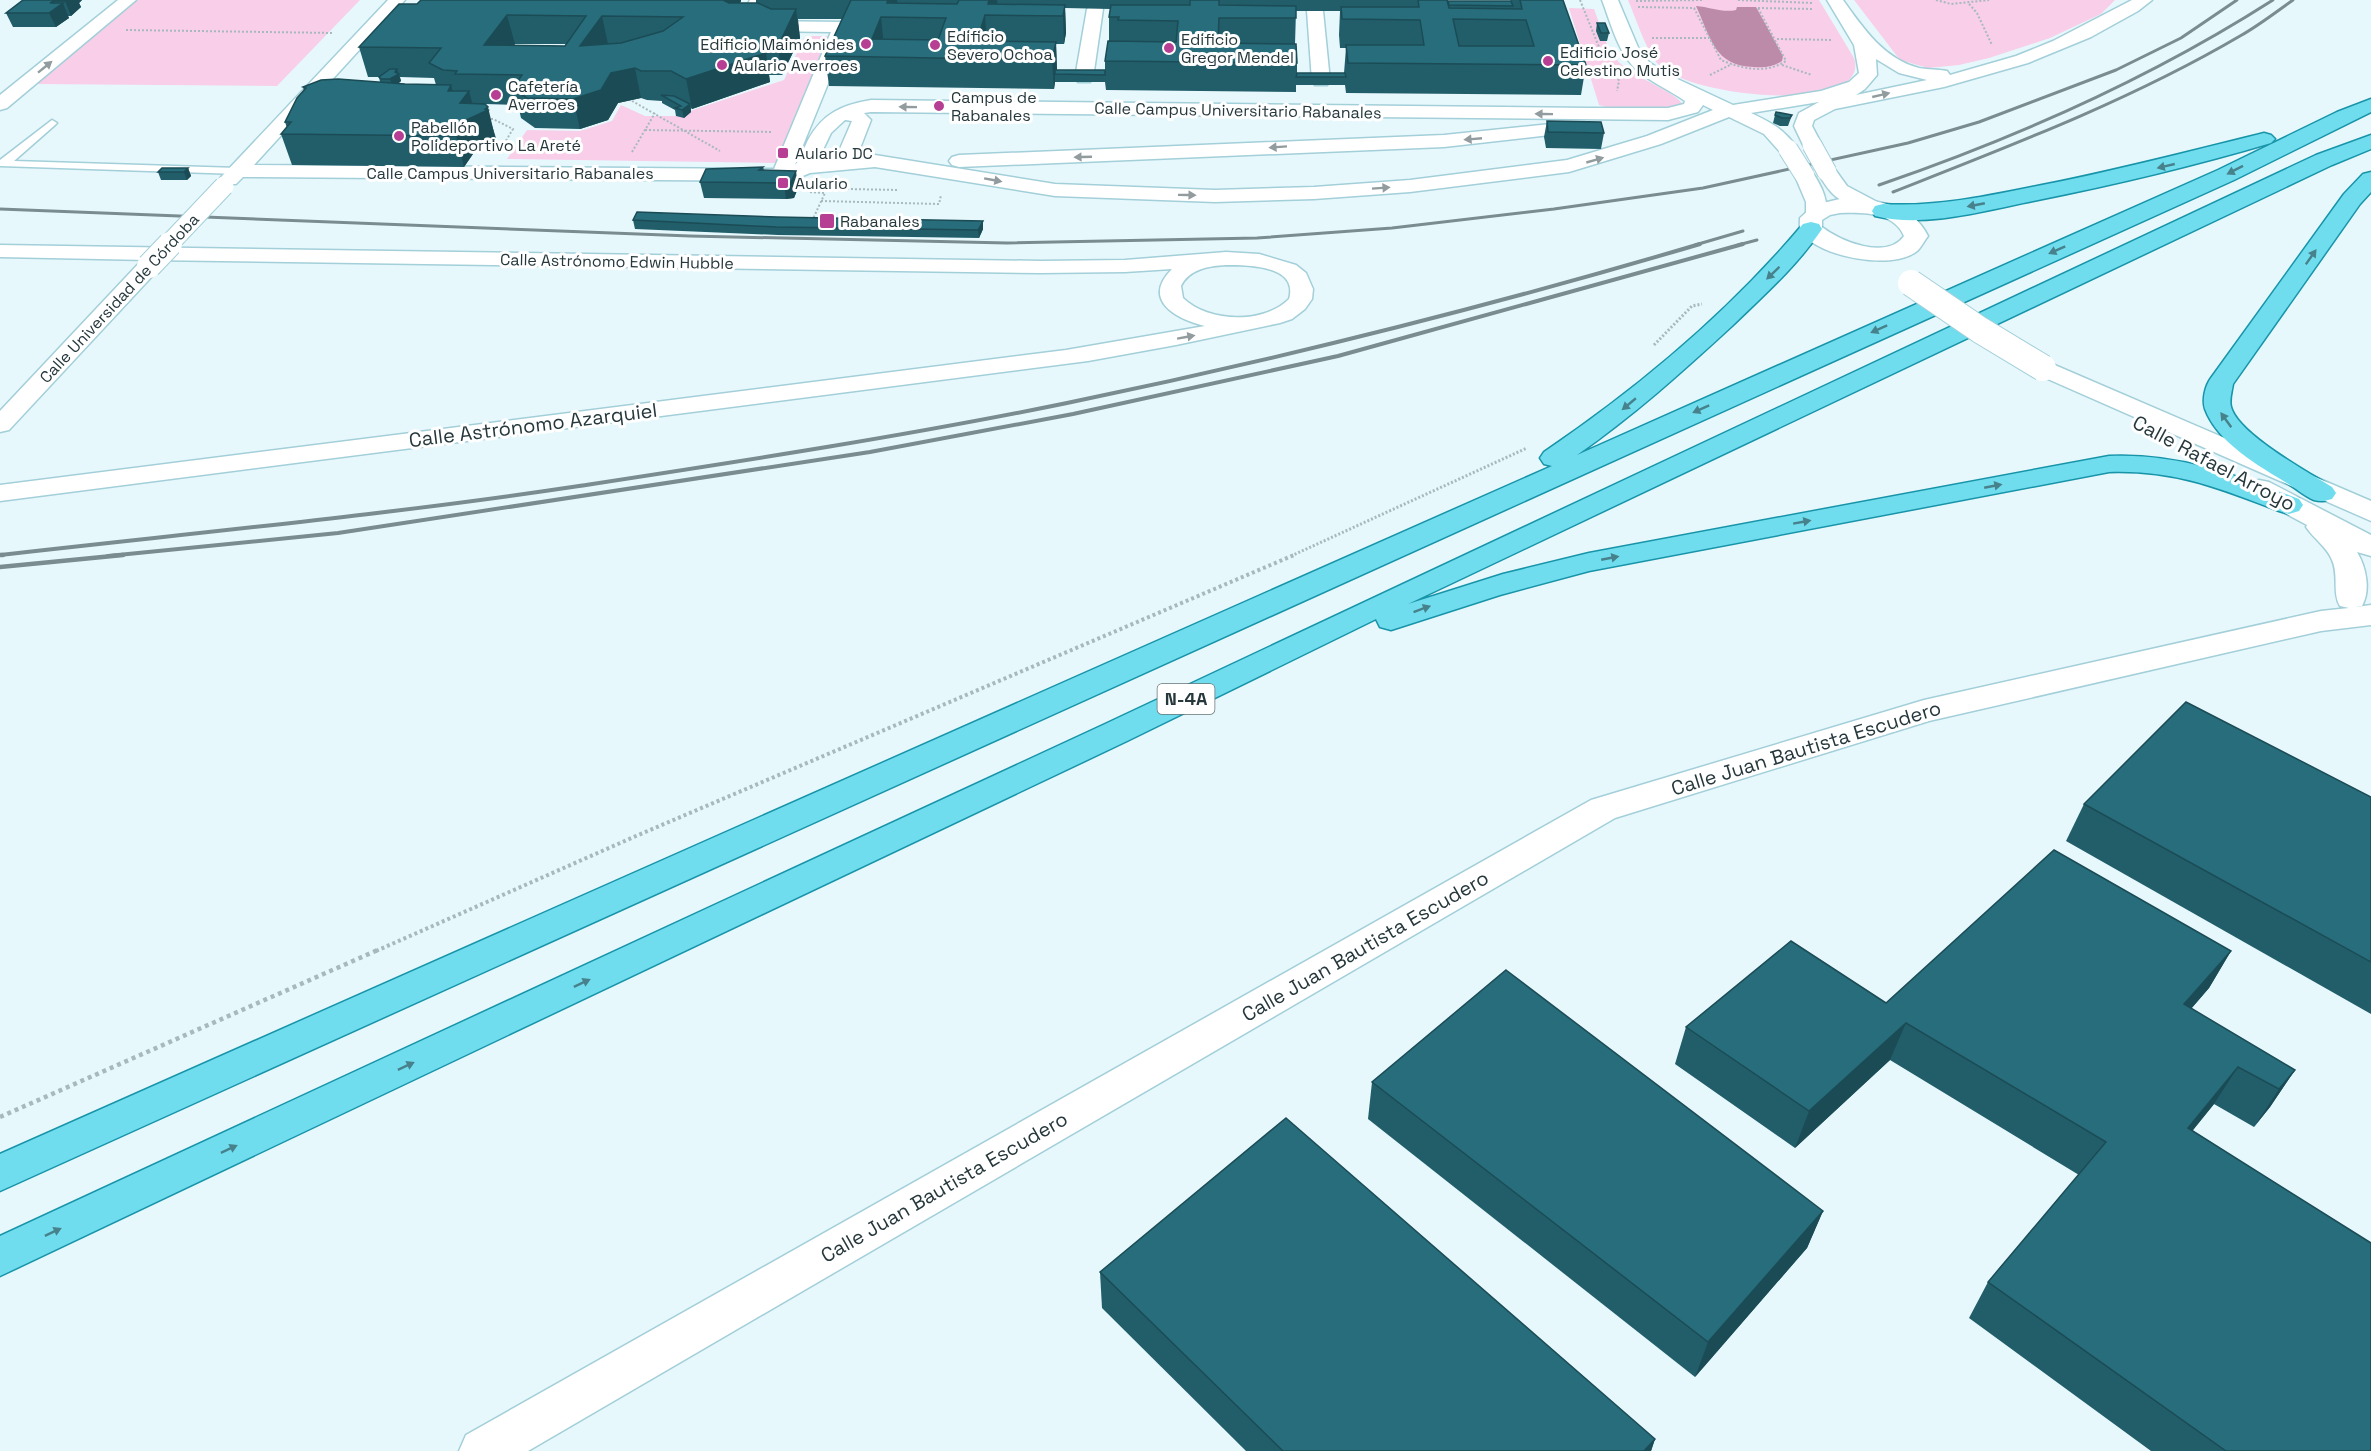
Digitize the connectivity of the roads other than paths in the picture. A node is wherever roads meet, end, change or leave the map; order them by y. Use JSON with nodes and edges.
{"nodes":[{"id":1,"x":128,"y":0,"type":"edge"},
{"id":2,"x":397,"y":0,"type":"edge"},
{"id":3,"x":758,"y":0,"type":"edge"},
{"id":4,"x":1610,"y":0,"type":"edge"},
{"id":5,"x":1835,"y":0,"type":"edge"},
{"id":6,"x":2144,"y":0,"type":"edge"},
{"id":7,"x":2128,"y":6,"type":"edge"},
{"id":8,"x":1095,"y":9,"type":"dead end"},
{"id":9,"x":1315,"y":11,"type":"dead end"},
{"id":10,"x":1848,"y":36,"type":"junction"},
{"id":11,"x":1996,"y":66,"type":"junction"},
{"id":12,"x":1673,"y":84,"type":"junction"},
{"id":13,"x":1859,"y":85,"type":"junction"},
{"id":14,"x":0,"y":104,"type":"edge"},
{"id":15,"x":1772,"y":104,"type":"junction"},
{"id":16,"x":1824,"y":108,"type":"junction"},
{"id":17,"x":1080,"y":109,"type":"junction"},
{"id":18,"x":1324,"y":111,"type":"junction"},
{"id":19,"x":1730,"y":111,"type":"junction"},
{"id":20,"x":2358,"y":111,"type":"edge"},
{"id":21,"x":843,"y":114,"type":"junction"},
{"id":22,"x":1642,"y":114,"type":"junction"},
{"id":23,"x":52,"y":123,"type":"dead end"},
{"id":24,"x":1681,"y":127,"type":"junction"},
{"id":25,"x":2371,"y":141,"type":"edge"},
{"id":26,"x":2,"y":163,"type":"edge"},
{"id":27,"x":844,"y":163,"type":"junction"},
{"id":28,"x":926,"y":168,"type":"junction"},
{"id":29,"x":781,"y":174,"type":"junction"},
{"id":30,"x":231,"y":178,"type":"junction"},
{"id":31,"x":804,"y":178,"type":"junction"},
{"id":32,"x":2371,"y":179,"type":"edge"},
{"id":33,"x":1879,"y":210,"type":"junction"},
{"id":34,"x":1814,"y":221,"type":"junction"},
{"id":35,"x":0,"y":251,"type":"edge"},
{"id":36,"x":1858,"y":252,"type":"junction"},
{"id":37,"x":1891,"y":252,"type":"junction"},
{"id":38,"x":1233,"y":258,"type":"junction"},
{"id":39,"x":1906,"y":280,"type":"junction"},
{"id":40,"x":1176,"y":305,"type":"junction"},
{"id":41,"x":1251,"y":323,"type":"junction"},
{"id":42,"x":1066,"y":357,"type":"junction"},
{"id":43,"x":0,"y":425,"type":"edge"},
{"id":44,"x":0,"y":493,"type":"edge"},
{"id":45,"x":2305,"y":503,"type":"junction"},
{"id":46,"x":2371,"y":512,"type":"edge"},
{"id":47,"x":2371,"y":547,"type":"edge"},
{"id":48,"x":1351,"y":566,"type":"junction"},
{"id":49,"x":2364,"y":599,"type":"edge"},
{"id":50,"x":1115,"y":733,"type":"junction"},
{"id":51,"x":0,"y":1173,"type":"edge"},
{"id":52,"x":0,"y":1257,"type":"edge"},
{"id":53,"x":483,"y":1451,"type":"edge"}],
"edges":[{"from":14,"to":1,"type":"street","one_way":true},
{"from":2,"to":30,"type":"street"},
{"from":3,"to":29,"type":"street"},
{"from":4,"to":12,"type":"street","name":"Calle Campus Universitario Rabanales"},
{"from":5,"to":10,"type":"street"},
{"from":6,"to":7,"type":"street"},
{"from":7,"to":11,"type":"street"},
{"from":8,"to":17,"type":"street"},
{"from":9,"to":18,"type":"street"},
{"from":10,"to":11,"type":"street"},
{"from":10,"to":13,"type":"street"},
{"from":16,"to":11,"type":"street","one_way":true},
{"from":12,"to":15,"type":"street","name":"Calle Campus Universitario Rabanales"},
{"from":12,"to":19,"type":"street","name":"Calle Campus Universitario Rabanales"},
{"from":12,"to":22,"type":"street","name":"Calle Campus Universitario Rabanales"},
{"from":13,"to":15,"type":"street","name":"Calle Campus Universitario Rabanales"},
{"from":13,"to":16,"type":"street"},
{"from":15,"to":19,"type":"street","name":"Calle Campus Universitario Rabanales"},
{"from":16,"to":33,"type":"street","bridge":true},
{"from":17,"to":18,"type":"street","name":"Calle Campus Universitario Rabanales"},
{"from":17,"to":21,"type":"street","name":"Calle Campus Universitario Rabanales","one_way":true},
{"from":22,"to":18,"type":"street","name":"Calle Campus Universitario Rabanales","one_way":true},
{"from":19,"to":24,"type":"street","name":"Calle Campus Universitario Rabanales"},
{"from":19,"to":34,"type":"street","name":"Calle Campus Universitario Rabanales","bridge":true},
{"from":20,"to":33,"type":"main road","one_way":true},
{"from":20,"to":48,"type":"main road","number":"N-4A","one_way":true},
{"from":21,"to":27,"type":"street"},
{"from":21,"to":31,"type":"street","name":"Calle Campus Universitario Rabanales"},
{"from":22,"to":24,"type":"street","name":"Calle Campus Universitario Rabanales"},
{"from":22,"to":28,"type":"street","name":"Calle Campus Universitario Rabanales","one_way":true},
{"from":23,"to":26,"type":"lane"},
{"from":28,"to":24,"type":"street","name":"Calle Campus Universitario Rabanales","one_way":true},
{"from":25,"to":50,"type":"main road","number":"N-4A"},
{"from":26,"to":30,"type":"lane","name":"Calle Campus Universitario Rabanales"},
{"from":27,"to":28,"type":"street","name":"Calle Campus Universitario Rabanales"},
{"from":27,"to":31,"type":"street","name":"Calle Campus Universitario Rabanales"},
{"from":29,"to":30,"type":"street","name":"Calle Campus Universitario Rabanales"},
{"from":29,"to":31,"type":"street","name":"Calle Campus Universitario Rabanales"},
{"from":30,"to":43,"type":"street","name":"Calle Universidad de Córdoba","bridge":true},
{"from":45,"to":32,"type":"main road","one_way":true},
{"from":33,"to":34,"type":"street"},
{"from":33,"to":37,"type":"street"},
{"from":34,"to":36,"type":"street"},
{"from":34,"to":48,"type":"main road","one_way":true},
{"from":35,"to":38,"type":"street","name":"Calle Astrónomo Edwin Hubble"},
{"from":36,"to":37,"type":"street"},
{"from":36,"to":39,"type":"street","name":"Calle Rafael Arroyo"},
{"from":37,"to":39,"type":"street"},
{"from":38,"to":40,"type":"street"},
{"from":38,"to":41,"type":"street"},
{"from":39,"to":45,"type":"street","name":"Calle Rafael Arroyo","bridge":true},
{"from":40,"to":41,"type":"street"},
{"from":40,"to":42,"type":"street"},
{"from":42,"to":41,"type":"street","one_way":true},
{"from":42,"to":44,"type":"street","name":"Calle Astrónomo Azarquiel"},
{"from":45,"to":46,"type":"street","name":"Calle Rafael Arroyo"},
{"from":45,"to":47,"type":"street","name":"Calle Rafael Arroyo"},
{"from":45,"to":49,"type":"street"},
{"from":50,"to":45,"type":"main road","one_way":true},
{"from":48,"to":51,"type":"main road","number":"N-4A"},
{"from":49,"to":53,"type":"street","name":"Calle Juan Bautista Escudero"},
{"from":52,"to":50,"type":"main road","number":"N-4A","one_way":true}]}
